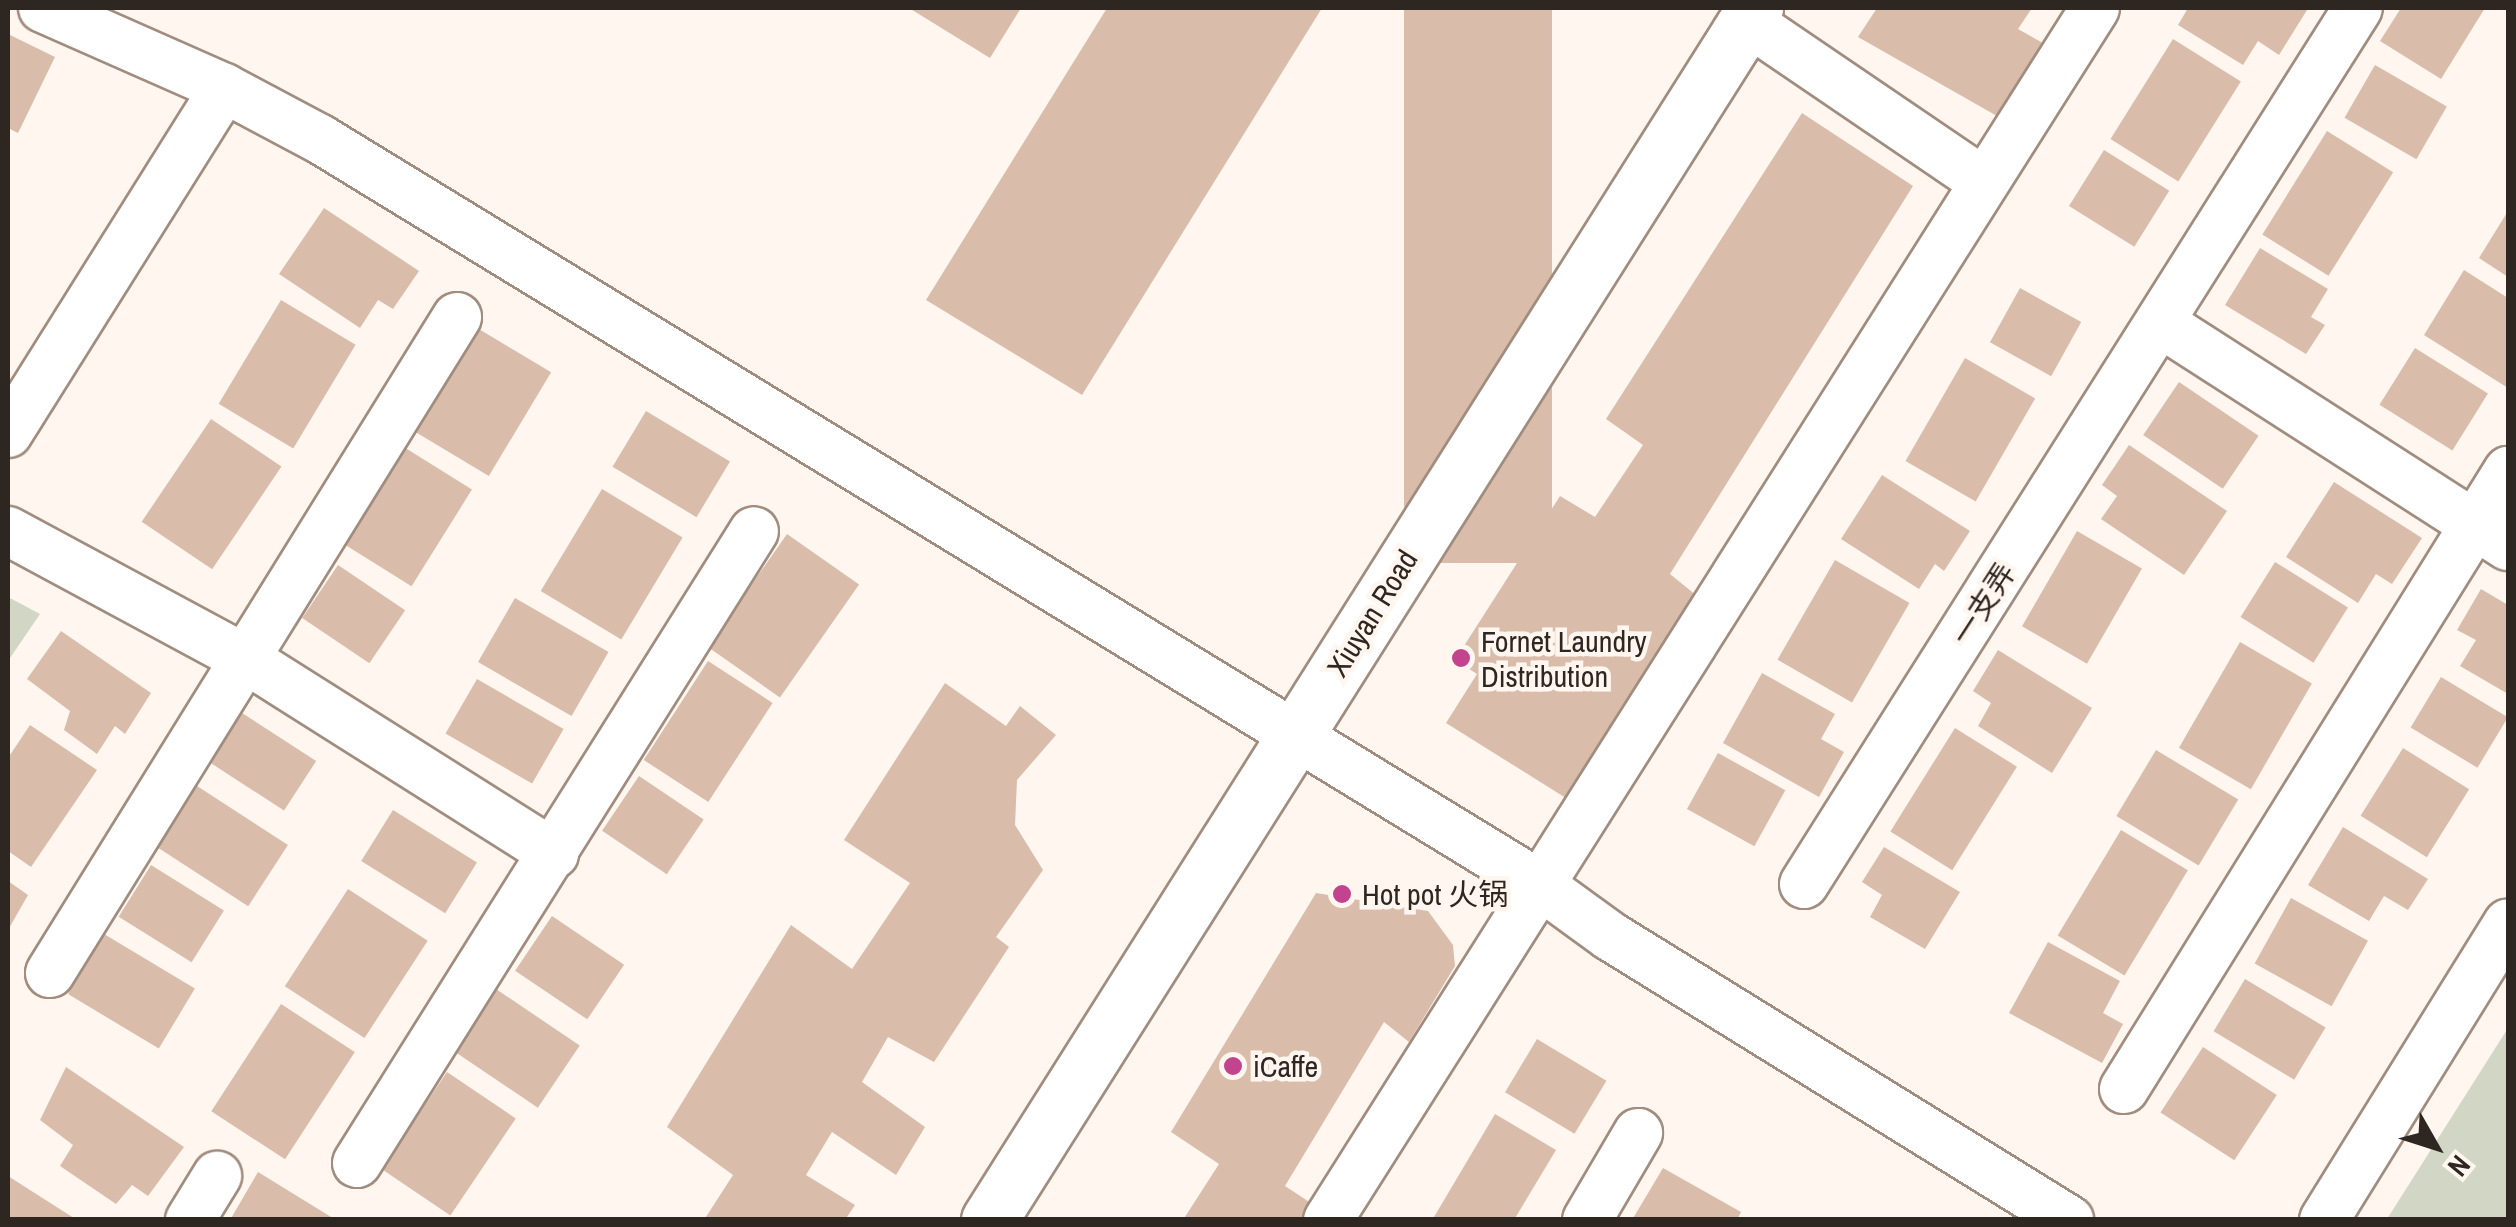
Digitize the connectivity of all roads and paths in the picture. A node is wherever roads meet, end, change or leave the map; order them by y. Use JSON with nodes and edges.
{"nodes":[{"id":1,"x":44,"y":8,"type":"edge"},
{"id":2,"x":2096,"y":8,"type":"edge"},
{"id":3,"x":2358,"y":8,"type":"edge"},
{"id":4,"x":1751,"y":14,"type":"edge"},
{"id":5,"x":224,"y":88,"type":"junction"},
{"id":6,"x":1981,"y":180,"type":"junction"},
{"id":7,"x":457,"y":317,"type":"dead end"},
{"id":8,"x":2162,"y":324,"type":"junction"},
{"id":9,"x":8,"y":434,"type":"edge"},
{"id":10,"x":2508,"y":471,"type":"edge"},
{"id":11,"x":8,"y":531,"type":"edge"},
{"id":12,"x":754,"y":531,"type":"dead end"},
{"id":13,"x":2490,"y":536,"type":"edge"},
{"id":14,"x":249,"y":661,"type":"junction"},
{"id":15,"x":1292,"y":738,"type":"junction"},
{"id":16,"x":554,"y":854,"type":"junction"},
{"id":17,"x":1536,"y":882,"type":"junction"},
{"id":18,"x":1804,"y":884,"type":"dead end"},
{"id":19,"x":2508,"y":923,"type":"edge"},
{"id":20,"x":50,"y":973,"type":"dead end"},
{"id":21,"x":2124,"y":1089,"type":"dead end"},
{"id":22,"x":1638,"y":1133,"type":"dead end"},
{"id":23,"x":357,"y":1162,"type":"dead end"},
{"id":24,"x":217,"y":1176,"type":"dead end"},
{"id":25,"x":190,"y":1220,"type":"edge"},
{"id":26,"x":989,"y":1220,"type":"edge"},
{"id":27,"x":1328,"y":1220,"type":"edge"},
{"id":28,"x":1587,"y":1220,"type":"edge"},
{"id":29,"x":2069,"y":1220,"type":"edge"},
{"id":30,"x":2324,"y":1220,"type":"edge"}],
"edges":[{"from":1,"to":5,"type":"street"},
{"from":2,"to":6,"type":"street"},
{"from":3,"to":8,"type":"street","name":"一支弄"},
{"from":4,"to":6,"type":"street"},
{"from":4,"to":15,"type":"main road","name":"Xiuyan Road"},
{"from":5,"to":9,"type":"street"},
{"from":5,"to":15,"type":"street"},
{"from":6,"to":17,"type":"street"},
{"from":7,"to":14,"type":"street"},
{"from":8,"to":13,"type":"street"},
{"from":8,"to":18,"type":"street","name":"一支弄"},
{"from":10,"to":13,"type":"street"},
{"from":11,"to":14,"type":"street"},
{"from":12,"to":16,"type":"street"},
{"from":13,"to":21,"type":"street"},
{"from":14,"to":16,"type":"street"},
{"from":14,"to":20,"type":"street"},
{"from":15,"to":17,"type":"street"},
{"from":15,"to":26,"type":"main road","name":"Xiuyan Road"},
{"from":16,"to":23,"type":"street"},
{"from":17,"to":27,"type":"street"},
{"from":17,"to":29,"type":"street"},
{"from":19,"to":30,"type":"street"},
{"from":22,"to":28,"type":"street"},
{"from":24,"to":25,"type":"street"}]}
